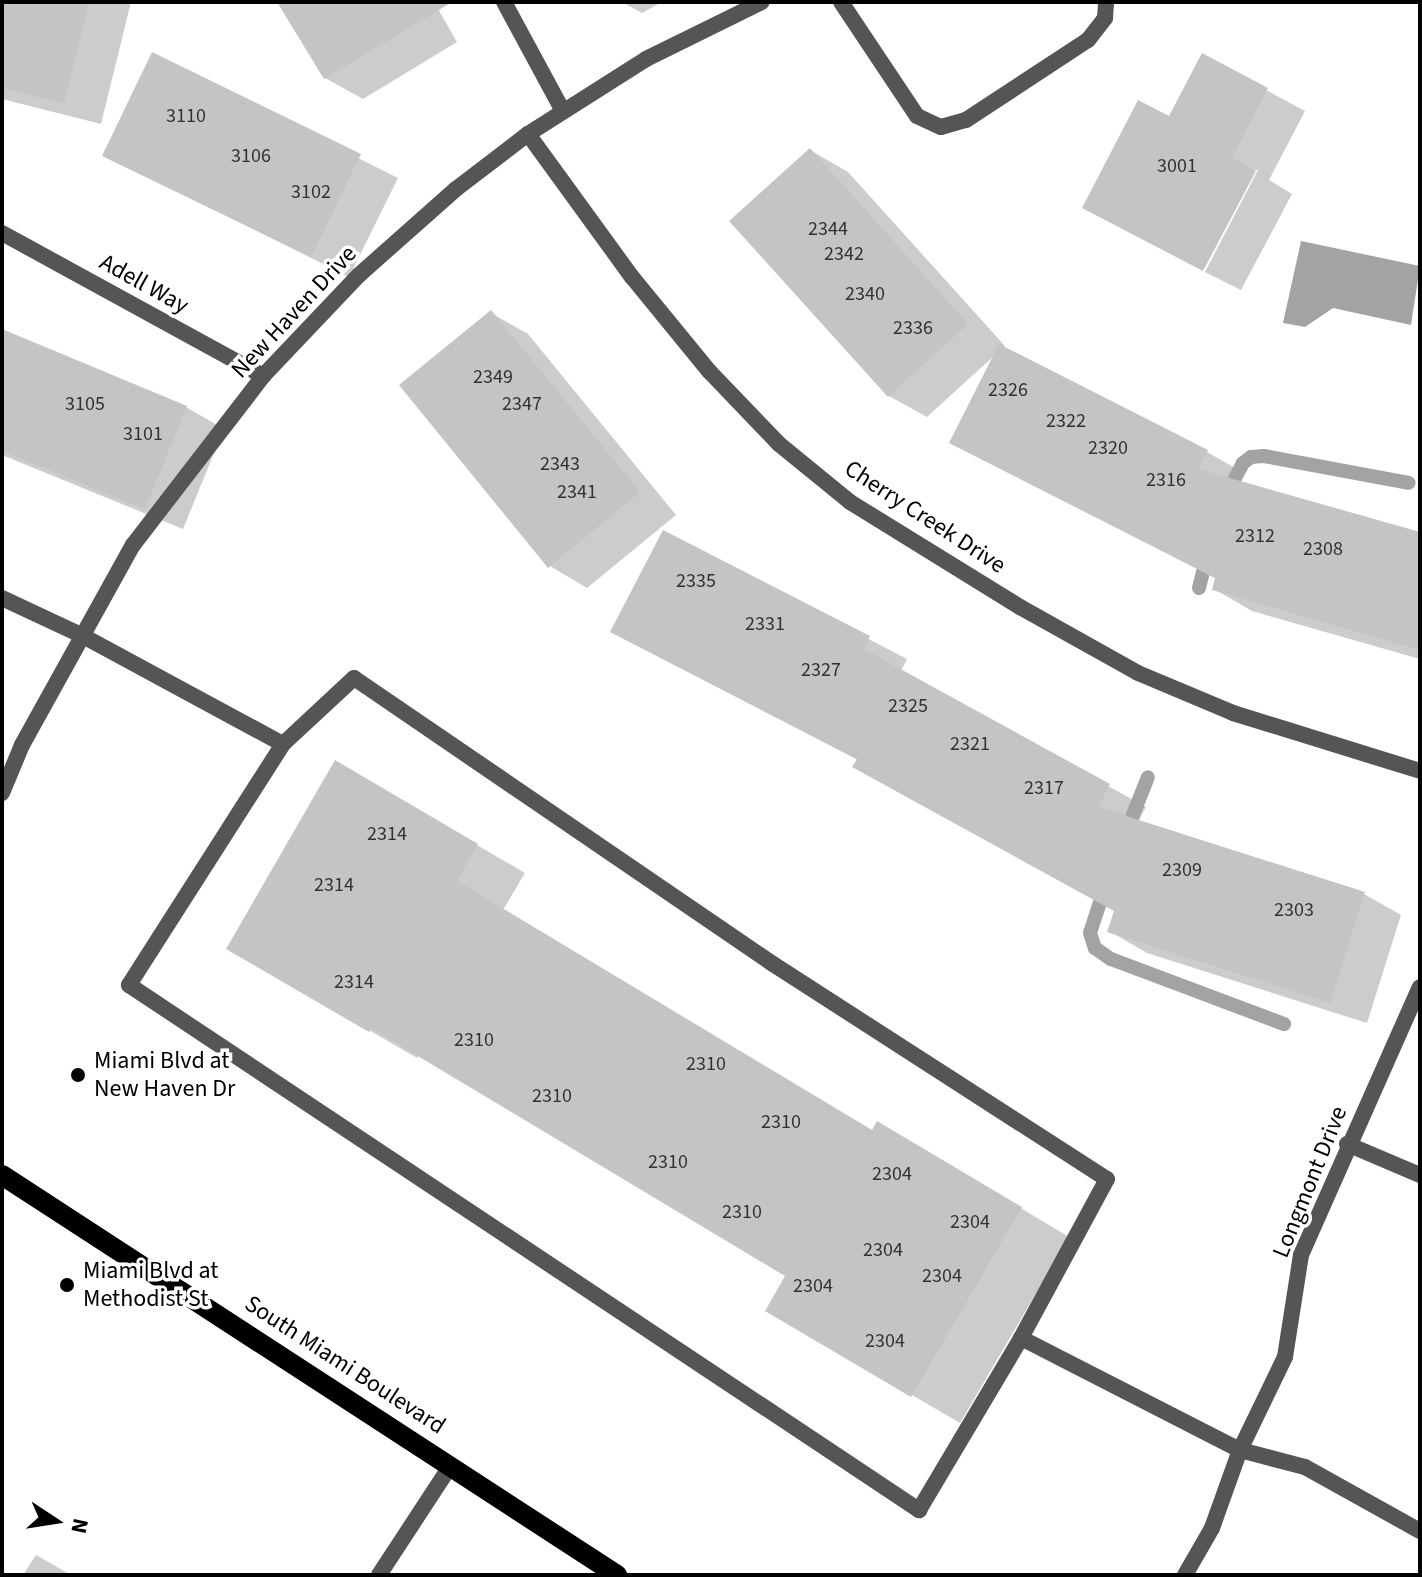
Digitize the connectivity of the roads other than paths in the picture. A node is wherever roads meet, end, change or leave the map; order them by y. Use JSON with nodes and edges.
{"nodes":[{"id":1,"x":504,"y":2,"type":"edge"},
{"id":2,"x":762,"y":2,"type":"edge"},
{"id":3,"x":841,"y":2,"type":"edge"},
{"id":4,"x":1106,"y":2,"type":"edge"},
{"id":5,"x":563,"y":111,"type":"junction"},
{"id":6,"x":528,"y":134,"type":"junction"},
{"id":7,"x":2,"y":233,"type":"edge"},
{"id":8,"x":263,"y":376,"type":"junction"},
{"id":9,"x":2,"y":598,"type":"edge"},
{"id":10,"x":83,"y":636,"type":"junction"},
{"id":11,"x":283,"y":744,"type":"junction"},
{"id":12,"x":1420,"y":771,"type":"edge"},
{"id":13,"x":2,"y":793,"type":"edge"},
{"id":14,"x":1420,"y":987,"type":"edge"},
{"id":15,"x":1347,"y":1144,"type":"junction"},
{"id":16,"x":2,"y":1175,"type":"edge"},
{"id":17,"x":1420,"y":1175,"type":"edge"},
{"id":18,"x":1021,"y":1338,"type":"junction"},
{"id":19,"x":1240,"y":1450,"type":"junction"},
{"id":20,"x":451,"y":1465,"type":"junction"},
{"id":21,"x":1420,"y":1531,"type":"edge"},
{"id":22,"x":379,"y":1575,"type":"edge"},
{"id":23,"x":617,"y":1575,"type":"edge"},
{"id":24,"x":1185,"y":1575,"type":"edge"}],
"edges":[{"from":1,"to":5,"type":"street"},
{"from":2,"to":5,"type":"street","name":"New Haven Drive"},
{"from":3,"to":4,"type":"street"},
{"from":5,"to":6,"type":"street","name":"New Haven Drive"},
{"from":6,"to":8,"type":"street","name":"New Haven Drive"},
{"from":6,"to":12,"type":"street","name":"Cherry Creek Drive"},
{"from":7,"to":8,"type":"street","name":"Adell Way"},
{"from":8,"to":10,"type":"street","name":"New Haven Drive"},
{"from":9,"to":10,"type":"street"},
{"from":10,"to":11,"type":"street"},
{"from":10,"to":13,"type":"street","name":"New Haven Drive"},
{"from":11,"to":18,"type":"street"},
{"from":11,"to":18,"type":"street"},
{"from":14,"to":15,"type":"street","name":"Longmont Drive"},
{"from":15,"to":17,"type":"street"},
{"from":15,"to":19,"type":"street","name":"Longmont Drive"},
{"from":16,"to":20,"type":"main road","name":"South Miami Boulevard"},
{"from":18,"to":19,"type":"street"},
{"from":19,"to":21,"type":"street"},
{"from":19,"to":24,"type":"street","name":"Longmont Drive"},
{"from":20,"to":22,"type":"street"},
{"from":20,"to":23,"type":"main road","name":"South Miami Boulevard"}]}
